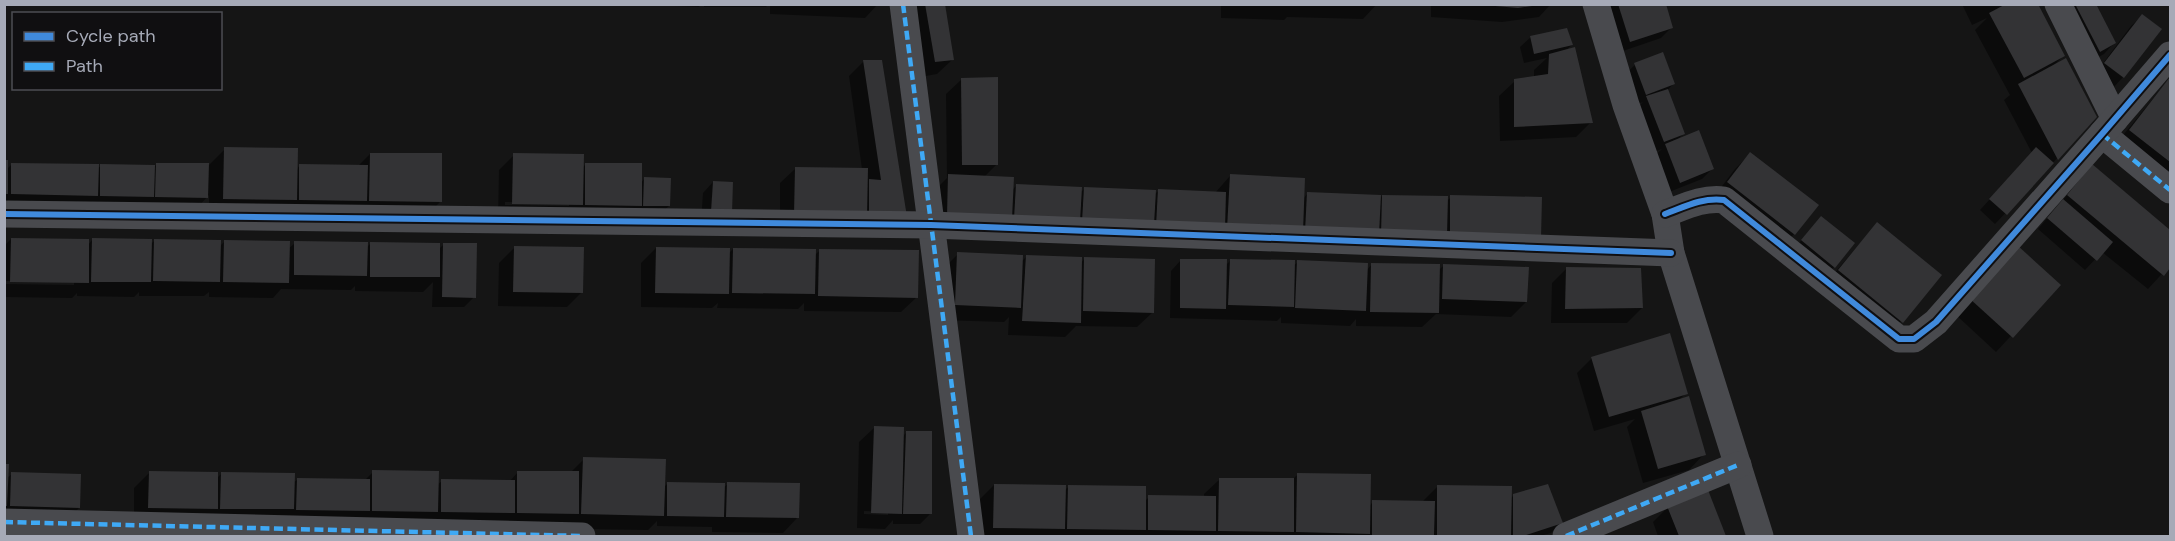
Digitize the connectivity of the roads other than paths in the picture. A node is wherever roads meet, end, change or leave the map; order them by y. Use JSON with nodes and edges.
{"nodes":[{"id":1,"x":903,"y":4,"type":"edge"},
{"id":2,"x":1596,"y":4,"type":"edge"},
{"id":3,"x":2058,"y":4,"type":"edge"},
{"id":4,"x":2170,"y":55,"type":"edge"},
{"id":5,"x":2109,"y":127,"type":"junction"},
{"id":6,"x":2170,"y":189,"type":"edge"},
{"id":7,"x":4,"y":214,"type":"edge"},
{"id":8,"x":1665,"y":214,"type":"junction"},
{"id":9,"x":931,"y":225,"type":"junction"},
{"id":10,"x":1671,"y":253,"type":"junction"},
{"id":11,"x":1738,"y":465,"type":"junction"},
{"id":12,"x":4,"y":522,"type":"edge"},
{"id":13,"x":582,"y":537,"type":"edge"},
{"id":14,"x":971,"y":537,"type":"edge"},
{"id":15,"x":1566,"y":537,"type":"edge"},
{"id":16,"x":1760,"y":537,"type":"edge"}],
"edges":[{"from":1,"to":9,"type":"street"},
{"from":2,"to":8,"type":"street"},
{"from":3,"to":5,"type":"street"},
{"from":4,"to":5,"type":"street"},
{"from":5,"to":6,"type":"street"},
{"from":5,"to":8,"type":"street"},
{"from":7,"to":9,"type":"street"},
{"from":8,"to":10,"type":"street"},
{"from":9,"to":10,"type":"street"},
{"from":9,"to":14,"type":"street"},
{"from":10,"to":11,"type":"street"},
{"from":11,"to":15,"type":"street"},
{"from":11,"to":16,"type":"street"},
{"from":12,"to":13,"type":"street"}]}
